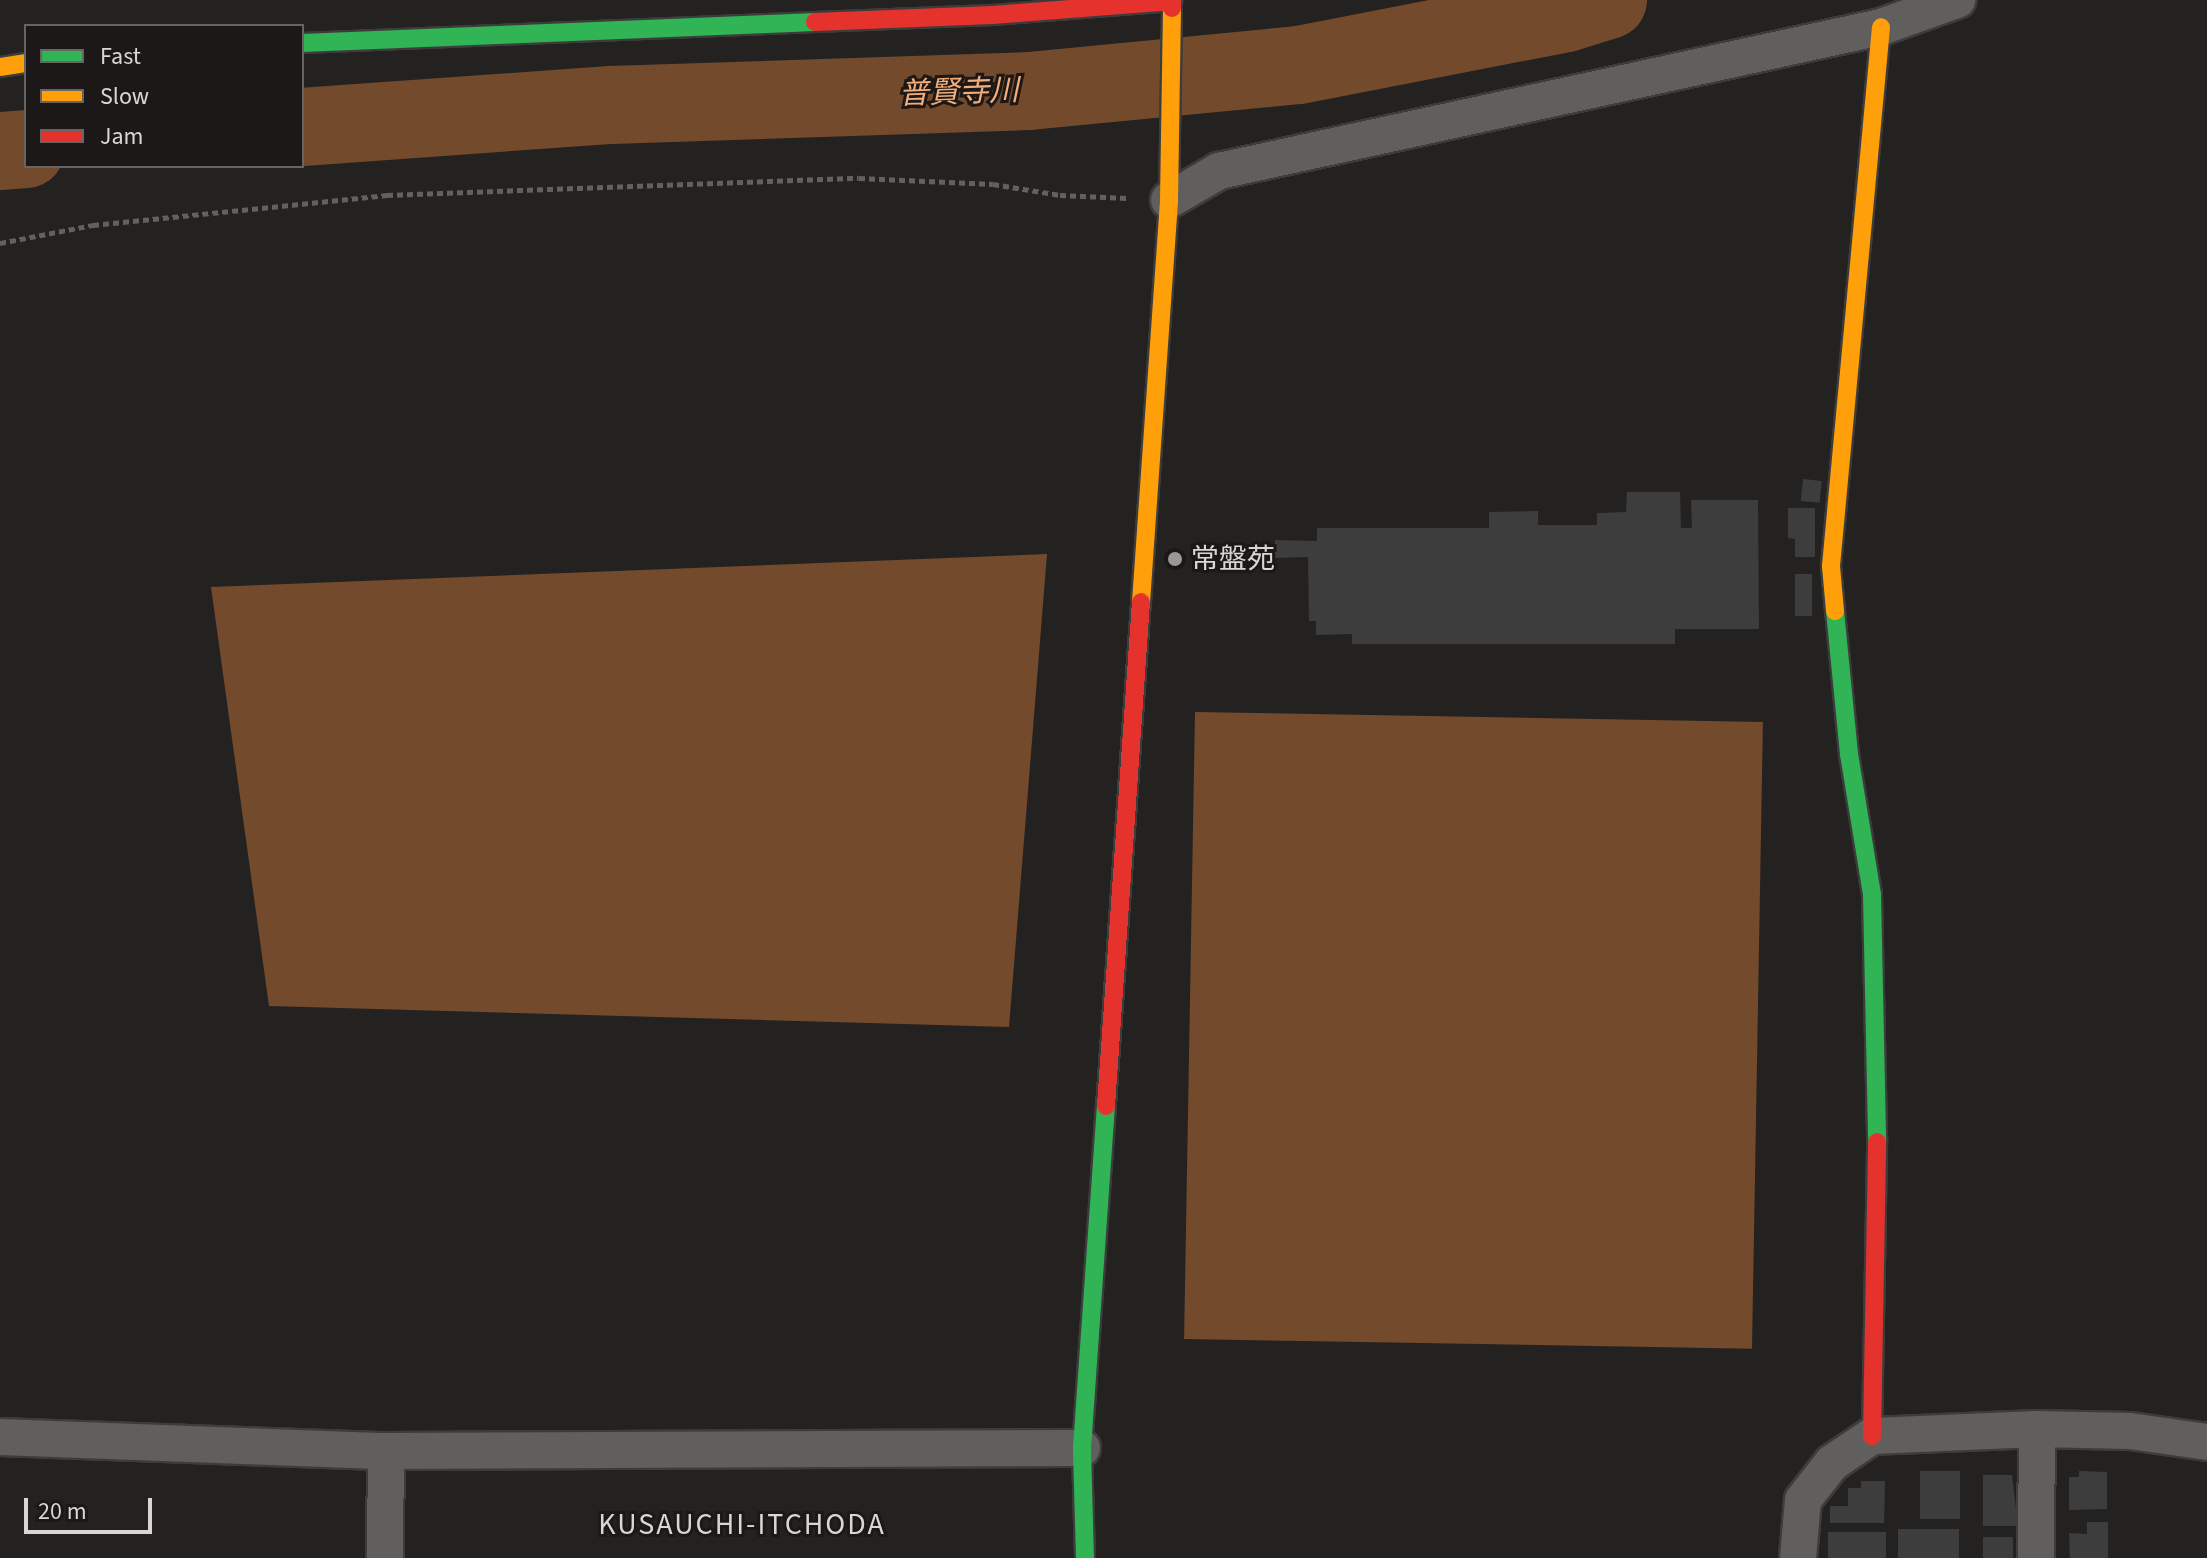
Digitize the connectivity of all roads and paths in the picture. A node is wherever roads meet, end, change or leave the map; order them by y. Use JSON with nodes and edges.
{"nodes":[{"id":1,"x":1957,"y":0,"type":"edge"},
{"id":2,"x":1177,"y":8,"type":"edge"},
{"id":3,"x":1881,"y":27,"type":"junction"},
{"id":4,"x":304,"y":43,"type":"edge"},
{"id":5,"x":24,"y":63,"type":"edge"},
{"id":6,"x":0,"y":67,"type":"edge"},
{"id":7,"x":1169,"y":200,"type":"junction"},
{"id":8,"x":0,"y":243,"type":"edge"},
{"id":9,"x":2037,"y":1429,"type":"junction"},
{"id":10,"x":1872,"y":1436,"type":"junction"},
{"id":11,"x":0,"y":1437,"type":"edge"},
{"id":12,"x":2207,"y":1442,"type":"edge"},
{"id":13,"x":1082,"y":1448,"type":"junction"},
{"id":14,"x":386,"y":1451,"type":"junction"},
{"id":15,"x":385,"y":1558,"type":"edge"},
{"id":16,"x":1085,"y":1558,"type":"edge"},
{"id":17,"x":1798,"y":1558,"type":"edge"},
{"id":18,"x":2036,"y":1558,"type":"edge"}],
"edges":[{"from":1,"to":3,"type":"street"},
{"from":2,"to":4,"type":"street"},
{"from":2,"to":7,"type":"street"},
{"from":3,"to":7,"type":"street"},
{"from":3,"to":10,"type":"street"},
{"from":5,"to":6,"type":"street"},
{"from":7,"to":8,"type":"path"},
{"from":7,"to":13,"type":"street"},
{"from":9,"to":10,"type":"street"},
{"from":9,"to":12,"type":"street"},
{"from":9,"to":18,"type":"street"},
{"from":10,"to":17,"type":"street"},
{"from":11,"to":14,"type":"street"},
{"from":13,"to":14,"type":"street"},
{"from":13,"to":16,"type":"street"},
{"from":14,"to":15,"type":"street"}]}
